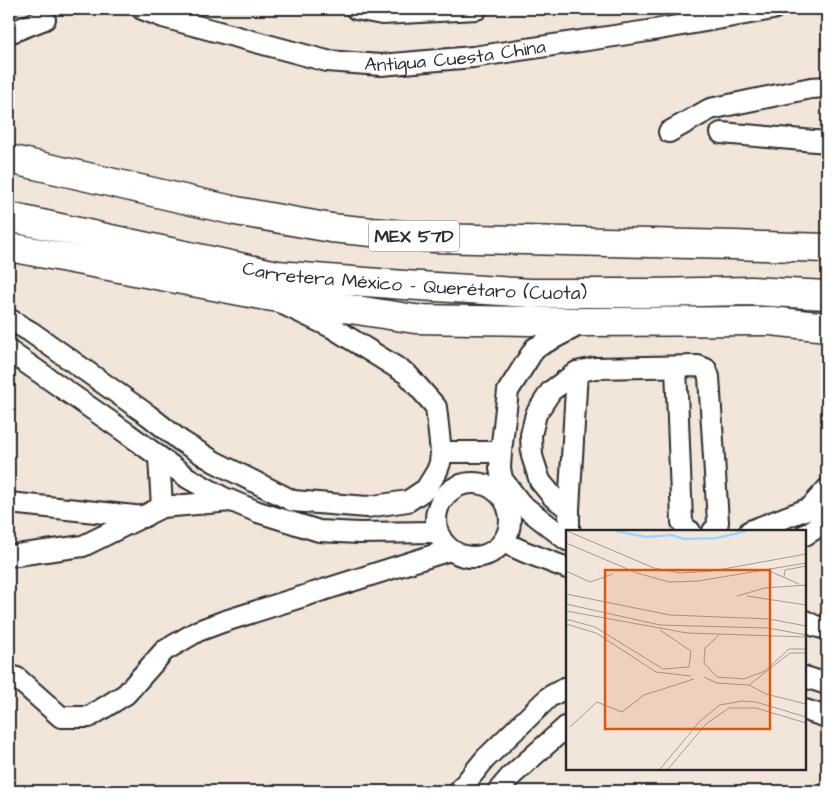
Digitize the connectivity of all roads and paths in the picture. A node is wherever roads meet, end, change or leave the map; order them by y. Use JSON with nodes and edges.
{"nodes":[{"id":1,"x":142,"y":9,"type":"edge"},
{"id":2,"x":356,"y":9,"type":"edge"},
{"id":3,"x":477,"y":9,"type":"edge"},
{"id":4,"x":774,"y":9,"type":"edge"},
{"id":5,"x":45,"y":19,"type":"dead end"},
{"id":6,"x":9,"y":33,"type":"edge"},
{"id":7,"x":827,"y":87,"type":"edge"},
{"id":8,"x":669,"y":132,"type":"dead end"},
{"id":9,"x":721,"y":133,"type":"dead end"},
{"id":10,"x":827,"y":142,"type":"edge"},
{"id":11,"x":9,"y":159,"type":"edge"},
{"id":12,"x":9,"y":217,"type":"edge"},
{"id":13,"x":9,"y":247,"type":"edge"},
{"id":14,"x":827,"y":248,"type":"edge"},
{"id":15,"x":827,"y":295,"type":"edge"},
{"id":16,"x":266,"y":296,"type":"junction"},
{"id":17,"x":9,"y":319,"type":"edge"},
{"id":18,"x":585,"y":322,"type":"junction"},
{"id":19,"x":827,"y":327,"type":"edge"},
{"id":20,"x":9,"y":351,"type":"edge"},
{"id":21,"x":676,"y":367,"type":"junction"},
{"id":22,"x":577,"y":372,"type":"junction"},
{"id":23,"x":148,"y":415,"type":"junction"},
{"id":24,"x":128,"y":434,"type":"junction"},
{"id":25,"x":501,"y":452,"type":"junction"},
{"id":26,"x":159,"y":457,"type":"junction"},
{"id":27,"x":439,"y":462,"type":"junction"},
{"id":28,"x":466,"y":483,"type":"junction"},
{"id":29,"x":426,"y":489,"type":"junction"},
{"id":30,"x":827,"y":489,"type":"edge"},
{"id":31,"x":507,"y":495,"type":"junction"},
{"id":32,"x":231,"y":501,"type":"junction"},
{"id":33,"x":9,"y":503,"type":"edge"},
{"id":34,"x":438,"y":506,"type":"junction"},
{"id":35,"x":162,"y":507,"type":"junction"},
{"id":36,"x":569,"y":509,"type":"junction"},
{"id":37,"x":827,"y":515,"type":"edge"},
{"id":38,"x":144,"y":517,"type":"junction"},
{"id":39,"x":569,"y":530,"type":"edge"},
{"id":40,"x":687,"y":530,"type":"edge"},
{"id":41,"x":716,"y":530,"type":"edge"},
{"id":42,"x":753,"y":530,"type":"edge"},
{"id":43,"x":437,"y":532,"type":"junction"},
{"id":44,"x":806,"y":534,"type":"edge"},
{"id":45,"x":566,"y":539,"type":"edge"},
{"id":46,"x":503,"y":542,"type":"junction"},
{"id":47,"x":450,"y":550,"type":"junction"},
{"id":48,"x":9,"y":556,"type":"edge"},
{"id":49,"x":566,"y":568,"type":"edge"},
{"id":50,"x":806,"y":622,"type":"edge"},
{"id":51,"x":827,"y":629,"type":"edge"},
{"id":52,"x":9,"y":675,"type":"edge"},
{"id":53,"x":806,"y":677,"type":"edge"},
{"id":54,"x":827,"y":684,"type":"edge"},
{"id":55,"x":566,"y":688,"type":"edge"},
{"id":56,"x":806,"y":710,"type":"edge"},
{"id":57,"x":827,"y":717,"type":"edge"},
{"id":58,"x":566,"y":727,"type":"edge"},
{"id":59,"x":459,"y":791,"type":"edge"},
{"id":60,"x":498,"y":791,"type":"edge"}],
"edges":[{"from":1,"to":4,"type":"street","name":"Antigua Cuesta China"},
{"from":2,"to":3,"type":"street"},
{"from":5,"to":6,"type":"street"},
{"from":7,"to":8,"type":"street"},
{"from":9,"to":10,"type":"street"},
{"from":11,"to":14,"type":"highway","number":"MEX 57D"},
{"from":12,"to":15,"type":"highway","name":"Carretera México - Querétaro (Cuota)"},
{"from":13,"to":16,"type":"highway"},
{"from":16,"to":18,"type":"highway"},
{"from":16,"to":27,"type":"street"},
{"from":17,"to":23,"type":"street"},
{"from":18,"to":19,"type":"highway"},
{"from":18,"to":25,"type":"street"},
{"from":20,"to":24,"type":"street"},
{"from":21,"to":22,"type":"street"},
{"from":21,"to":40,"type":"street"},
{"from":21,"to":41,"type":"street"},
{"from":22,"to":36,"type":"street"},
{"from":22,"to":36,"type":"street"},
{"from":23,"to":24,"type":"street"},
{"from":23,"to":29,"type":"street"},
{"from":24,"to":26,"type":"street"},
{"from":25,"to":27,"type":"street"},
{"from":25,"to":31,"type":"street"},
{"from":26,"to":32,"type":"street"},
{"from":26,"to":35,"type":"street"},
{"from":27,"to":28,"type":"street"},
{"from":27,"to":29,"type":"street"},
{"from":28,"to":31,"type":"street"},
{"from":28,"to":34,"type":"street"},
{"from":29,"to":34,"type":"street"},
{"from":30,"to":42,"type":"street"},
{"from":31,"to":45,"type":"street"},
{"from":31,"to":46,"type":"street"},
{"from":32,"to":35,"type":"street"},
{"from":32,"to":43,"type":"street"},
{"from":33,"to":38,"type":"street"},
{"from":34,"to":43,"type":"street"},
{"from":35,"to":38,"type":"street"},
{"from":36,"to":39,"type":"street"},
{"from":37,"to":44,"type":"street"},
{"from":38,"to":48,"type":"street"},
{"from":43,"to":47,"type":"street"},
{"from":46,"to":47,"type":"street"},
{"from":46,"to":49,"type":"street"},
{"from":47,"to":52,"type":"street"},
{"from":50,"to":51,"type":"street"},
{"from":53,"to":54,"type":"street"},
{"from":55,"to":59,"type":"street"},
{"from":56,"to":57,"type":"street"},
{"from":58,"to":60,"type":"street"}]}
